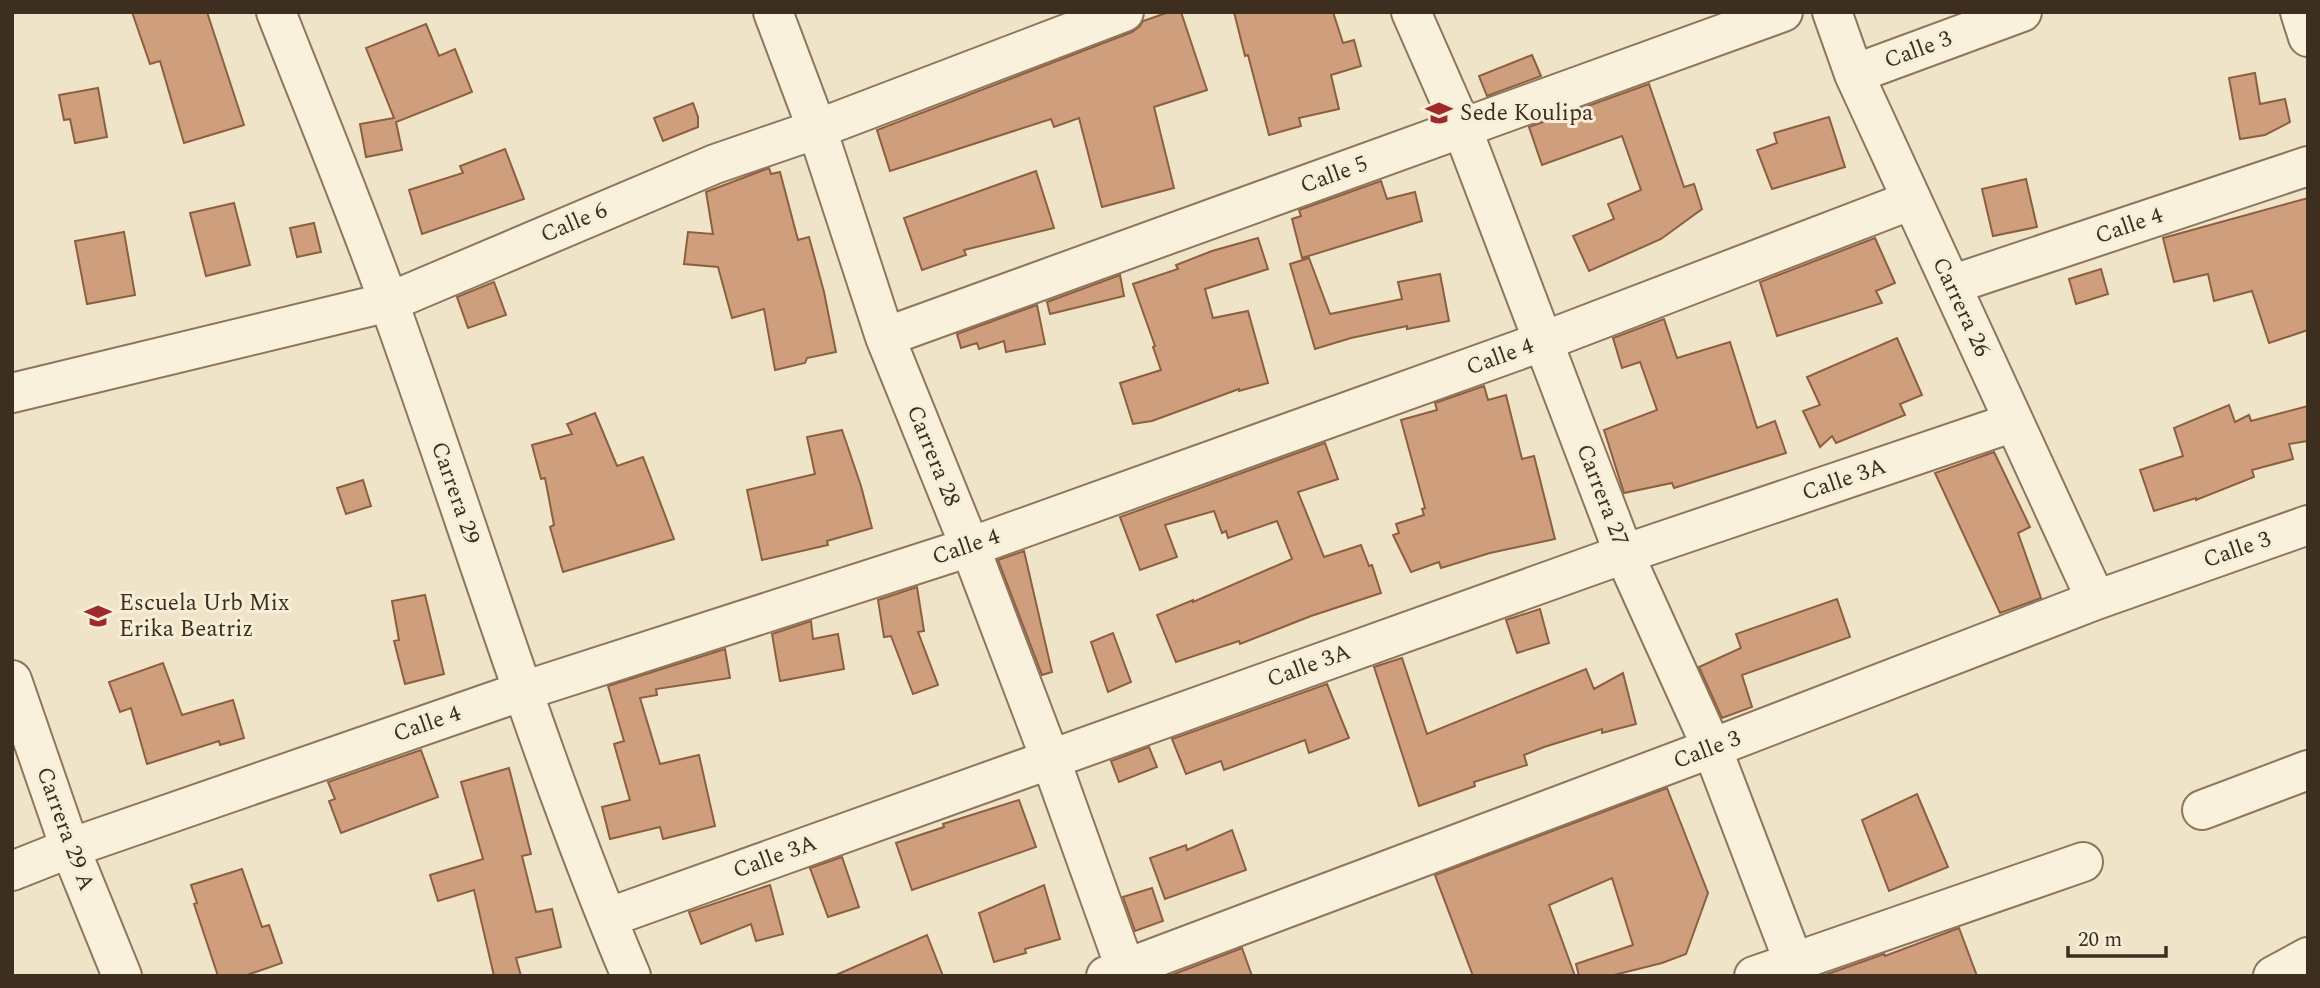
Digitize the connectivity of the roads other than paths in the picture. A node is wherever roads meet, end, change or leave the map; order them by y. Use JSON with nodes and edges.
{"nodes":[{"id":1,"x":276,"y":12,"type":"edge"},
{"id":2,"x":772,"y":12,"type":"edge"},
{"id":3,"x":1124,"y":12,"type":"edge"},
{"id":4,"x":1411,"y":12,"type":"edge"},
{"id":5,"x":1783,"y":12,"type":"edge"},
{"id":6,"x":1832,"y":12,"type":"edge"},
{"id":7,"x":2022,"y":12,"type":"edge"},
{"id":8,"x":2301,"y":12,"type":"edge"},
{"id":9,"x":2308,"y":37,"type":"edge"},
{"id":10,"x":1854,"y":74,"type":"junction"},
{"id":11,"x":1462,"y":128,"type":"junction"},
{"id":12,"x":817,"y":129,"type":"junction"},
{"id":13,"x":2308,"y":166,"type":"edge"},
{"id":14,"x":1912,"y":200,"type":"junction"},
{"id":15,"x":1951,"y":285,"type":"junction"},
{"id":16,"x":389,"y":302,"type":"junction"},
{"id":17,"x":885,"y":337,"type":"junction"},
{"id":18,"x":1544,"y":341,"type":"junction"},
{"id":19,"x":12,"y":393,"type":"edge"},
{"id":20,"x":2014,"y":422,"type":"junction"},
{"id":21,"x":2308,"y":525,"type":"edge"},
{"id":22,"x":970,"y":547,"type":"junction"},
{"id":23,"x":1624,"y":554,"type":"junction"},
{"id":24,"x":2096,"y":600,"type":"junction"},
{"id":25,"x":12,"y":680,"type":"edge"},
{"id":26,"x":523,"y":691,"type":"junction"},
{"id":27,"x":1712,"y":748,"type":"junction"},
{"id":28,"x":1050,"y":758,"type":"junction"},
{"id":29,"x":2308,"y":770,"type":"edge"},
{"id":30,"x":2202,"y":810,"type":"dead end"},
{"id":31,"x":70,"y":848,"type":"junction"},
{"id":32,"x":2084,"y":862,"type":"dead end"},
{"id":33,"x":12,"y":871,"type":"edge"},
{"id":34,"x":607,"y":918,"type":"junction"},
{"id":35,"x":2308,"y":957,"type":"edge"},
{"id":36,"x":1796,"y":969,"type":"edge"},
{"id":37,"x":1120,"y":974,"type":"edge"},
{"id":38,"x":122,"y":976,"type":"edge"},
{"id":39,"x":631,"y":976,"type":"edge"},
{"id":40,"x":1754,"y":976,"type":"edge"},
{"id":41,"x":2273,"y":976,"type":"edge"}],
"edges":[{"from":1,"to":16,"type":"street","name":"Carrera 29"},
{"from":2,"to":12,"type":"street","name":"Carrera 28"},
{"from":3,"to":12,"type":"street","name":"Calle 6"},
{"from":4,"to":11,"type":"street","name":"Carrera 27"},
{"from":5,"to":11,"type":"street","name":"Calle 5"},
{"from":6,"to":10,"type":"street","name":"Carrera 26"},
{"from":7,"to":10,"type":"street","name":"Calle 3"},
{"from":8,"to":9,"type":"street"},
{"from":10,"to":14,"type":"street","name":"Carrera 26"},
{"from":11,"to":17,"type":"street","name":"Calle 5"},
{"from":11,"to":18,"type":"street","name":"Carrera 27"},
{"from":12,"to":16,"type":"street","name":"Calle 6"},
{"from":12,"to":17,"type":"street","name":"Carrera 28"},
{"from":13,"to":15,"type":"street","name":"Calle 4"},
{"from":14,"to":15,"type":"street","name":"Carrera 26"},
{"from":14,"to":18,"type":"street","name":"Calle 4"},
{"from":15,"to":20,"type":"street","name":"Carrera 26"},
{"from":16,"to":19,"type":"street","name":"Calle 6"},
{"from":16,"to":26,"type":"street","name":"Carrera 29"},
{"from":17,"to":22,"type":"street","name":"Carrera 28"},
{"from":18,"to":22,"type":"street","name":"Calle 4"},
{"from":18,"to":23,"type":"street","name":"Carrera 27"},
{"from":20,"to":23,"type":"street","name":"Calle 3A"},
{"from":20,"to":24,"type":"street","name":"Carrera 26"},
{"from":21,"to":24,"type":"street","name":"Calle 3"},
{"from":22,"to":26,"type":"street","name":"Calle 4"},
{"from":22,"to":28,"type":"street","name":"Carrera 28"},
{"from":23,"to":27,"type":"street","name":"Carrera 27"},
{"from":23,"to":28,"type":"street","name":"Calle 3A"},
{"from":24,"to":27,"type":"street","name":"Calle 3"},
{"from":25,"to":31,"type":"street","name":"Carrera 29 A"},
{"from":26,"to":31,"type":"street","name":"Calle 4"},
{"from":26,"to":34,"type":"street","name":"Carrera 29"},
{"from":27,"to":36,"type":"street","name":"Carrera 27"},
{"from":27,"to":37,"type":"street","name":"Calle 3"},
{"from":28,"to":34,"type":"street","name":"Calle 3A"},
{"from":28,"to":37,"type":"street","name":"Carrera 28"},
{"from":29,"to":30,"type":"street"},
{"from":31,"to":33,"type":"street","name":"Calle 4"},
{"from":31,"to":38,"type":"street","name":"Carrera 29 A"},
{"from":32,"to":36,"type":"street"},
{"from":34,"to":39,"type":"street","name":"Carrera 29"},
{"from":35,"to":41,"type":"street"},
{"from":36,"to":40,"type":"street"}]}
